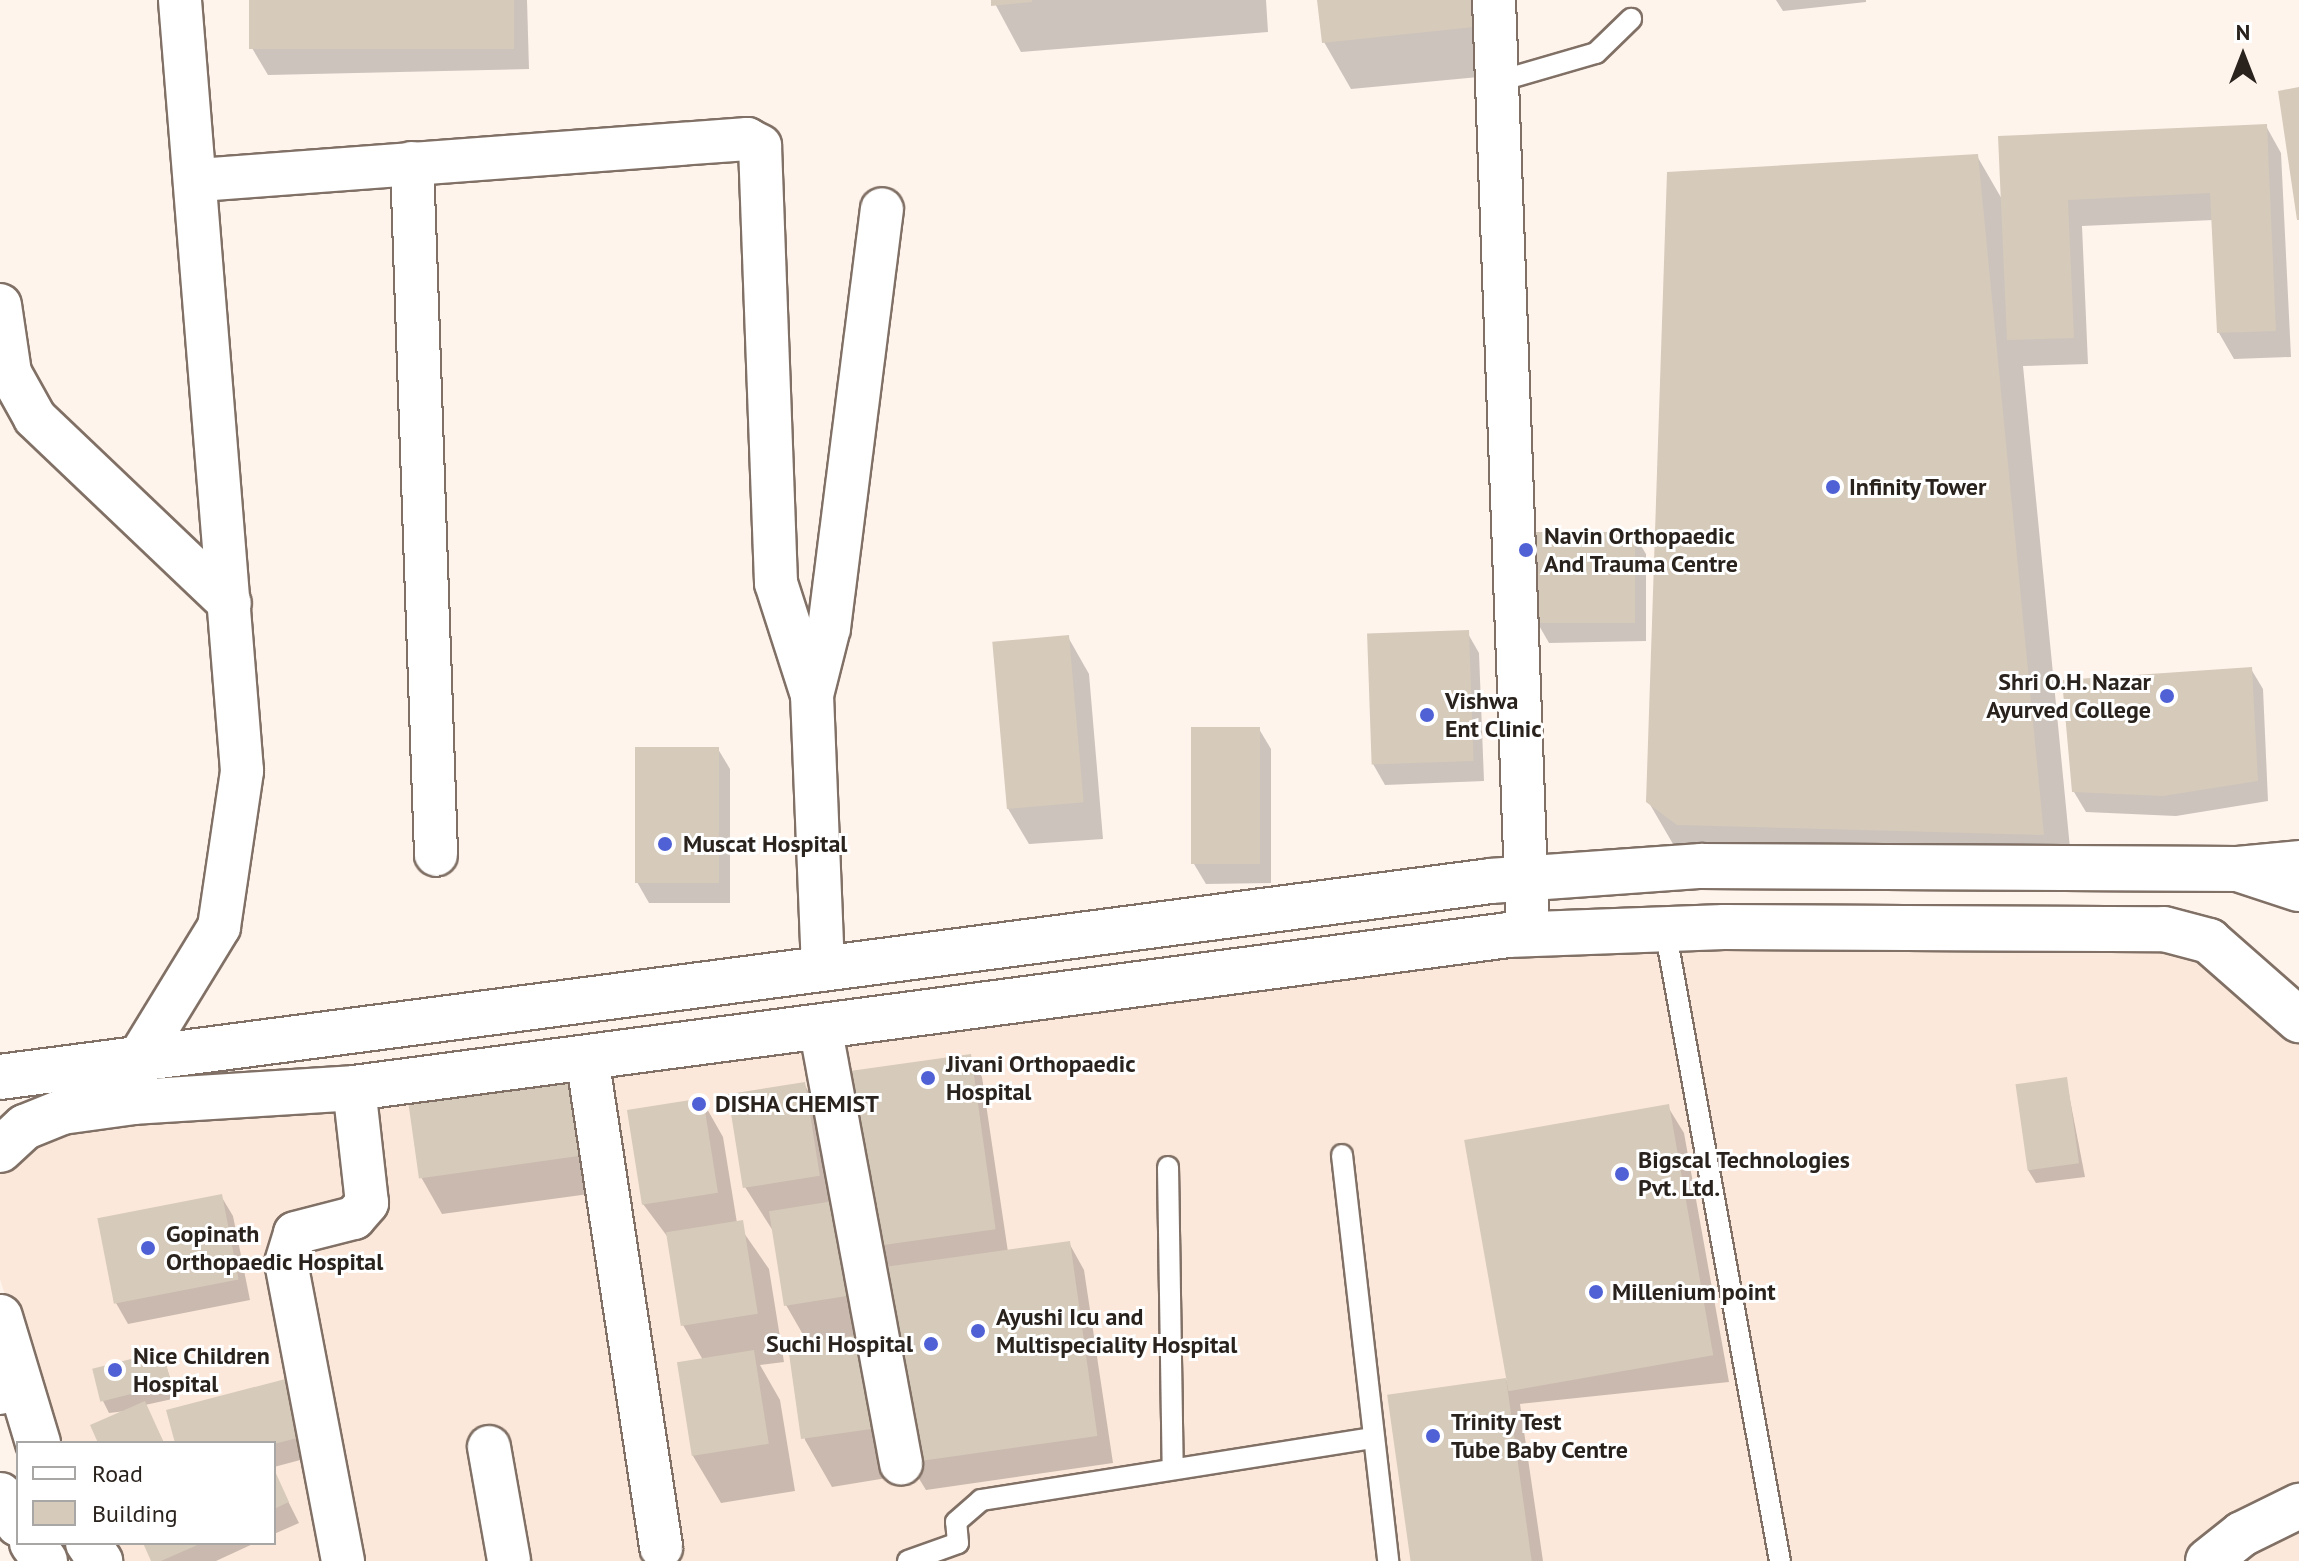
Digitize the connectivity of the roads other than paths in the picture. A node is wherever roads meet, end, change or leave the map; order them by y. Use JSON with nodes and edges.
{"nodes":[{"id":1,"x":180,"y":0,"type":"edge"},
{"id":2,"x":1494,"y":0,"type":"edge"},
{"id":3,"x":1631,"y":19,"type":"dead end"},
{"id":4,"x":1496,"y":82,"type":"junction"},
{"id":5,"x":412,"y":163,"type":"junction"},
{"id":6,"x":199,"y":180,"type":"junction"},
{"id":7,"x":882,"y":209,"type":"dead end"},
{"id":8,"x":0,"y":305,"type":"edge"},
{"id":9,"x":230,"y":604,"type":"junction"},
{"id":10,"x":812,"y":695,"type":"junction"},
{"id":11,"x":436,"y":855,"type":"dead end"},
{"id":12,"x":2299,"y":863,"type":"edge"},
{"id":13,"x":2238,"y":869,"type":"junction"},
{"id":14,"x":1530,"y":878,"type":"junction"},
{"id":15,"x":2299,"y":889,"type":"edge"},
{"id":16,"x":1665,"y":929,"type":"junction"},
{"id":17,"x":1528,"y":934,"type":"junction"},
{"id":18,"x":823,"y":967,"type":"junction"},
{"id":19,"x":2299,"y":1020,"type":"edge"},
{"id":20,"x":820,"y":1026,"type":"junction"},
{"id":21,"x":140,"y":1056,"type":"junction"},
{"id":22,"x":587,"y":1057,"type":"junction"},
{"id":23,"x":0,"y":1077,"type":"edge"},
{"id":24,"x":354,"y":1088,"type":"junction"},
{"id":25,"x":0,"y":1150,"type":"edge"},
{"id":26,"x":1342,"y":1155,"type":"dead end"},
{"id":27,"x":1168,"y":1167,"type":"dead end"},
{"id":28,"x":0,"y":1317,"type":"edge"},
{"id":29,"x":4,"y":1372,"type":"edge"},
{"id":30,"x":1371,"y":1438,"type":"junction"},
{"id":31,"x":37,"y":1441,"type":"edge"},
{"id":32,"x":489,"y":1447,"type":"dead end"},
{"id":33,"x":901,"y":1464,"type":"dead end"},
{"id":34,"x":1173,"y":1469,"type":"junction"},
{"id":35,"x":0,"y":1495,"type":"edge"},
{"id":36,"x":2299,"y":1506,"type":"edge"},
{"id":37,"x":16,"y":1521,"type":"edge"},
{"id":38,"x":661,"y":1547,"type":"dead end"},
{"id":39,"x":960,"y":1552,"type":"edge"},
{"id":40,"x":343,"y":1561,"type":"edge"},
{"id":41,"x":509,"y":1561,"type":"edge"},
{"id":42,"x":908,"y":1561,"type":"edge"},
{"id":43,"x":1388,"y":1561,"type":"edge"},
{"id":44,"x":1780,"y":1561,"type":"edge"},
{"id":45,"x":2208,"y":1561,"type":"edge"}],
"edges":[{"from":1,"to":6,"type":"street"},
{"from":2,"to":4,"type":"street"},
{"from":3,"to":4,"type":"lane"},
{"from":4,"to":14,"type":"street"},
{"from":5,"to":6,"type":"street"},
{"from":5,"to":10,"type":"street"},
{"from":5,"to":11,"type":"street"},
{"from":6,"to":9,"type":"street"},
{"from":7,"to":10,"type":"street"},
{"from":8,"to":9,"type":"street"},
{"from":9,"to":21,"type":"street"},
{"from":10,"to":18,"type":"street"},
{"from":12,"to":13,"type":"main road"},
{"from":13,"to":14,"type":"main road"},
{"from":13,"to":15,"type":"main road"},
{"from":14,"to":17,"type":"street"},
{"from":14,"to":18,"type":"main road"},
{"from":16,"to":17,"type":"main road"},
{"from":16,"to":19,"type":"main road"},
{"from":16,"to":44,"type":"lane"},
{"from":17,"to":20,"type":"main road"},
{"from":18,"to":21,"type":"main road"},
{"from":20,"to":22,"type":"main road"},
{"from":20,"to":33,"type":"street"},
{"from":21,"to":23,"type":"main road"},
{"from":22,"to":24,"type":"main road"},
{"from":22,"to":38,"type":"street"},
{"from":24,"to":25,"type":"main road"},
{"from":24,"to":40,"type":"street"},
{"from":26,"to":30,"type":"lane"},
{"from":27,"to":34,"type":"lane"},
{"from":28,"to":29,"type":"main road"},
{"from":29,"to":31,"type":"main road"},
{"from":30,"to":34,"type":"lane"},
{"from":30,"to":43,"type":"lane"},
{"from":32,"to":41,"type":"street"},
{"from":34,"to":39,"type":"lane"},
{"from":35,"to":37,"type":"main road"},
{"from":36,"to":45,"type":"main road"},
{"from":39,"to":42,"type":"lane"}]}
